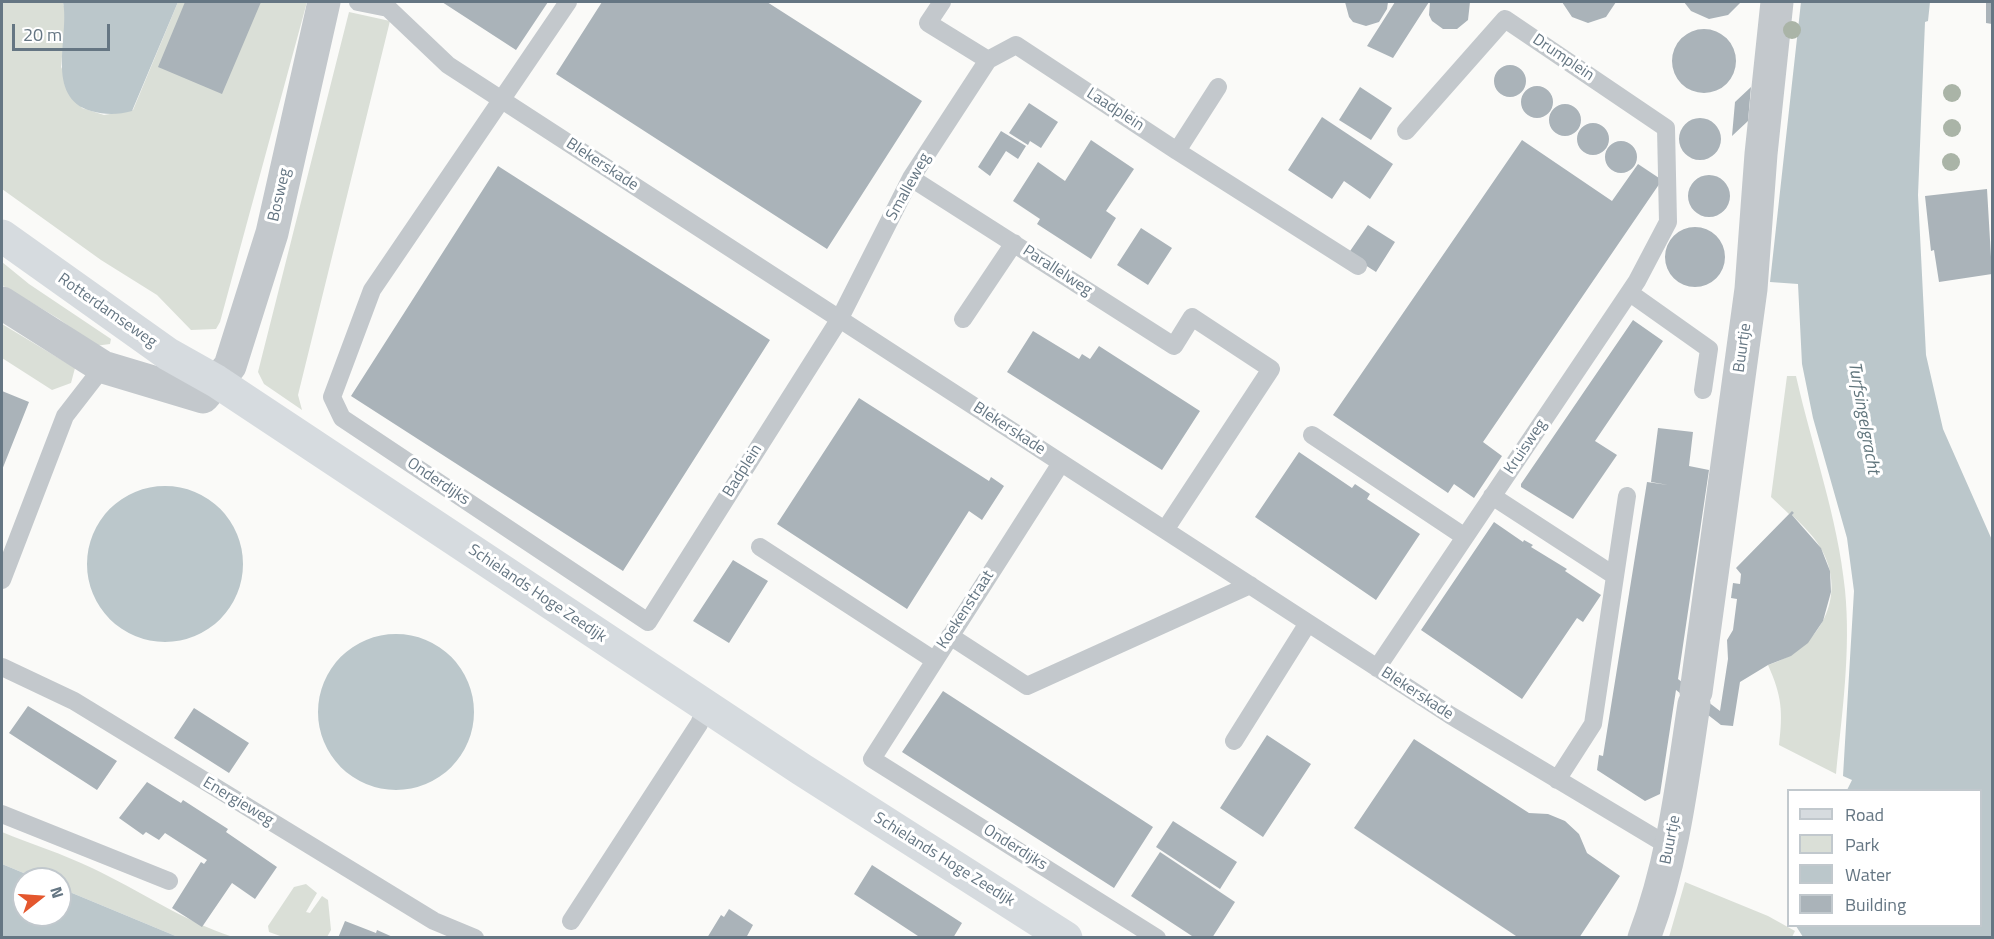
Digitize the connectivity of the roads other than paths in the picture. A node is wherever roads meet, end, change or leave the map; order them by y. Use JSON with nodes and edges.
{"nodes":[{"id":1,"x":324,"y":2,"type":"edge"},
{"id":2,"x":358,"y":2,"type":"edge"},
{"id":3,"x":568,"y":2,"type":"edge"},
{"id":4,"x":942,"y":2,"type":"edge"},
{"id":5,"x":1777,"y":2,"type":"edge"},
{"id":6,"x":988,"y":60,"type":"junction"},
{"id":7,"x":1218,"y":87,"type":"dead end"},
{"id":8,"x":502,"y":100,"type":"junction"},
{"id":9,"x":1406,"y":131,"type":"dead end"},
{"id":10,"x":1177,"y":151,"type":"junction"},
{"id":11,"x":911,"y":178,"type":"junction"},
{"id":12,"x":1668,"y":222,"type":"joint"},
{"id":13,"x":2,"y":236,"type":"edge"},
{"id":14,"x":1014,"y":243,"type":"junction"},
{"id":15,"x":1358,"y":266,"type":"dead end"},
{"id":16,"x":1630,"y":293,"type":"junction"},
{"id":17,"x":2,"y":303,"type":"edge"},
{"id":18,"x":963,"y":319,"type":"dead end"},
{"id":19,"x":839,"y":320,"type":"junction"},
{"id":20,"x":103,"y":367,"type":"junction"},
{"id":21,"x":216,"y":381,"type":"junction"},
{"id":22,"x":1703,"y":390,"type":"dead end"},
{"id":23,"x":1312,"y":435,"type":"dead end"},
{"id":24,"x":1061,"y":462,"type":"junction"},
{"id":25,"x":1492,"y":496,"type":"junction"},
{"id":26,"x":1627,"y":496,"type":"dead end"},
{"id":27,"x":1165,"y":530,"type":"junction"},
{"id":28,"x":1465,"y":537,"type":"junction"},
{"id":29,"x":760,"y":547,"type":"dead end"},
{"id":30,"x":1615,"y":576,"type":"junction"},
{"id":31,"x":2,"y":580,"type":"edge"},
{"id":32,"x":1250,"y":585,"type":"junction"},
{"id":33,"x":648,"y":622,"type":"joint"},
{"id":34,"x":1308,"y":623,"type":"junction"},
{"id":35,"x":950,"y":636,"type":"junction"},
{"id":36,"x":934,"y":660,"type":"junction"},
{"id":37,"x":2,"y":667,"type":"edge"},
{"id":38,"x":1377,"y":668,"type":"junction"},
{"id":39,"x":707,"y":705,"type":"junction"},
{"id":40,"x":1234,"y":741,"type":"dead end"},
{"id":41,"x":872,"y":759,"type":"joint"},
{"id":42,"x":1557,"y":780,"type":"junction"},
{"id":43,"x":2,"y":814,"type":"edge"},
{"id":44,"x":1672,"y":848,"type":"junction"},
{"id":45,"x":169,"y":881,"type":"dead end"},
{"id":46,"x":571,"y":921,"type":"dead end"},
{"id":47,"x":475,"y":938,"type":"edge"},
{"id":48,"x":1066,"y":938,"type":"edge"},
{"id":49,"x":1157,"y":938,"type":"edge"},
{"id":50,"x":1644,"y":938,"type":"edge"}],
"edges":[{"from":1,"to":21,"type":"street","name":"Bosweg"},
{"from":2,"to":8,"type":"lane","name":"Blekerskade"},
{"from":3,"to":8,"type":"lane","name":"Onderdijks"},
{"from":4,"to":6,"type":"lane"},
{"from":5,"to":44,"type":"street","name":"Buurtje"},
{"from":6,"to":10,"type":"lane","name":"Laadplein"},
{"from":6,"to":11,"type":"lane","name":"Smalleweg"},
{"from":7,"to":10,"type":"lane"},
{"from":8,"to":19,"type":"lane","name":"Blekerskade"},
{"from":8,"to":33,"type":"lane","name":"Onderdijks"},
{"from":9,"to":12,"type":"lane","name":"Drumplein"},
{"from":10,"to":15,"type":"lane"},
{"from":11,"to":14,"type":"lane","name":"Parallelweg"},
{"from":11,"to":19,"type":"lane","name":"Smalleweg"},
{"from":12,"to":16,"type":"lane","name":"Kruisweg"},
{"from":13,"to":21,"type":"main road","name":"Rotterdamseweg"},
{"from":14,"to":18,"type":"lane"},
{"from":14,"to":27,"type":"lane","name":"Parallelweg"},
{"from":16,"to":22,"type":"lane"},
{"from":16,"to":25,"type":"lane","name":"Kruisweg"},
{"from":17,"to":20,"type":"street"},
{"from":19,"to":24,"type":"lane","name":"Blekerskade"},
{"from":19,"to":33,"type":"lane","name":"Badplein"},
{"from":20,"to":21,"type":"street"},
{"from":20,"to":31,"type":"lane"},
{"from":21,"to":39,"type":"main road","name":"Schielands Hoge Zeedijk"},
{"from":23,"to":28,"type":"lane"},
{"from":24,"to":27,"type":"lane","name":"Blekerskade"},
{"from":24,"to":35,"type":"lane","name":"Koekenstraat"},
{"from":25,"to":28,"type":"lane","name":"Kruisweg"},
{"from":25,"to":30,"type":"lane"},
{"from":26,"to":30,"type":"lane"},
{"from":27,"to":32,"type":"lane","name":"Blekerskade"},
{"from":28,"to":38,"type":"lane","name":"Kruisweg"},
{"from":29,"to":36,"type":"lane"},
{"from":30,"to":42,"type":"lane"},
{"from":32,"to":34,"type":"lane","name":"Blekerskade"},
{"from":32,"to":35,"type":"lane"},
{"from":34,"to":38,"type":"lane","name":"Blekerskade"},
{"from":34,"to":40,"type":"lane"},
{"from":35,"to":36,"type":"lane","name":"Koekenstraat"},
{"from":36,"to":41,"type":"lane","name":"Koekenstraat"},
{"from":37,"to":47,"type":"lane","name":"Energieweg"},
{"from":38,"to":42,"type":"lane","name":"Blekerskade"},
{"from":39,"to":46,"type":"lane"},
{"from":39,"to":48,"type":"main road","name":"Schielands Hoge Zeedijk"},
{"from":41,"to":49,"type":"lane","name":"Onderdijks"},
{"from":42,"to":44,"type":"lane","name":"Blekerskade"},
{"from":43,"to":45,"type":"lane"},
{"from":44,"to":50,"type":"street","name":"Buurtje"}]}
